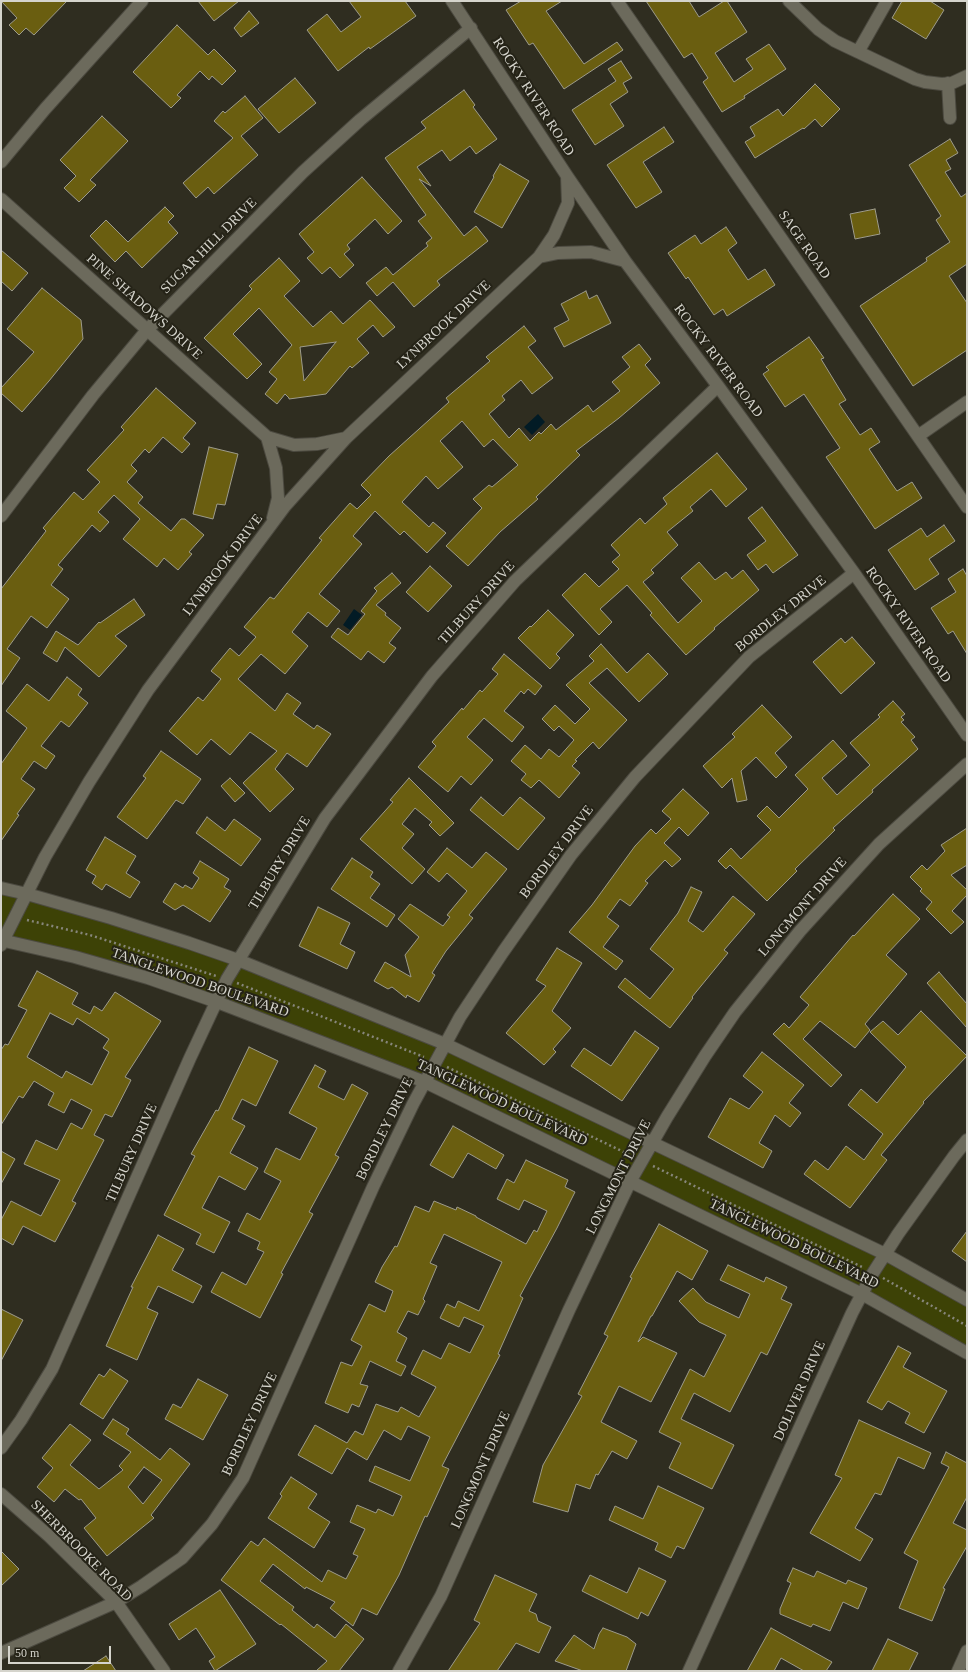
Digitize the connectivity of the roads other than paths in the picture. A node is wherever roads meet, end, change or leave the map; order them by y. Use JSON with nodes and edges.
{"nodes":[{"id":1,"x":142,"y":1,"type":"edge"},
{"id":2,"x":452,"y":1,"type":"edge"},
{"id":3,"x":617,"y":1,"type":"edge"},
{"id":4,"x":789,"y":1,"type":"edge"},
{"id":5,"x":887,"y":1,"type":"edge"},
{"id":6,"x":471,"y":28,"type":"junction"},
{"id":7,"x":858,"y":52,"type":"junction"},
{"id":8,"x":967,"y":76,"type":"edge"},
{"id":9,"x":948,"y":83,"type":"junction"},
{"id":10,"x":950,"y":118,"type":"dead end"},
{"id":11,"x":1,"y":162,"type":"edge"},
{"id":12,"x":567,"y":176,"type":"junction"},
{"id":13,"x":1,"y":199,"type":"edge"},
{"id":14,"x":539,"y":257,"type":"junction"},
{"id":15,"x":624,"y":262,"type":"junction"},
{"id":16,"x":147,"y":330,"type":"junction"},
{"id":17,"x":718,"y":386,"type":"junction"},
{"id":18,"x":967,"y":402,"type":"edge"},
{"id":19,"x":918,"y":436,"type":"junction"},
{"id":20,"x":267,"y":437,"type":"junction"},
{"id":21,"x":346,"y":438,"type":"junction"},
{"id":22,"x":967,"y":507,"type":"edge"},
{"id":23,"x":1,"y":516,"type":"edge"},
{"id":24,"x":271,"y":524,"type":"junction"},
{"id":25,"x":854,"y":573,"type":"junction"},
{"id":26,"x":967,"y":735,"type":"edge"},
{"id":27,"x":967,"y":764,"type":"edge"},
{"id":28,"x":1,"y":888,"type":"edge"},
{"id":29,"x":27,"y":894,"type":"junction"},
{"id":30,"x":2,"y":942,"type":"edge"},
{"id":31,"x":238,"y":960,"type":"junction"},
{"id":32,"x":217,"y":1002,"type":"junction"},
{"id":33,"x":445,"y":1044,"type":"junction"},
{"id":34,"x":425,"y":1082,"type":"junction"},
{"id":35,"x":967,"y":1140,"type":"edge"},
{"id":36,"x":652,"y":1143,"type":"junction"},
{"id":37,"x":631,"y":1180,"type":"junction"},
{"id":38,"x":885,"y":1254,"type":"junction"},
{"id":39,"x":862,"y":1294,"type":"junction"},
{"id":40,"x":967,"y":1300,"type":"edge"},
{"id":41,"x":967,"y":1353,"type":"edge"},
{"id":42,"x":1,"y":1448,"type":"edge"},
{"id":43,"x":1,"y":1494,"type":"edge"},
{"id":44,"x":116,"y":1602,"type":"junction"},
{"id":45,"x":967,"y":1651,"type":"edge"},
{"id":46,"x":1,"y":1653,"type":"edge"},
{"id":47,"x":164,"y":1671,"type":"edge"},
{"id":48,"x":399,"y":1671,"type":"edge"},
{"id":49,"x":689,"y":1671,"type":"edge"},
{"id":50,"x":958,"y":1671,"type":"edge"}],
"edges":[{"from":1,"to":11,"type":"street"},
{"from":2,"to":6,"type":"street","name":"ROCKY RIVER ROAD"},
{"from":3,"to":19,"type":"street","name":"SAGE ROAD"},
{"from":4,"to":7,"type":"street"},
{"from":5,"to":7,"type":"street"},
{"from":6,"to":12,"type":"street","name":"ROCKY RIVER ROAD"},
{"from":6,"to":16,"type":"street","name":"SUGAR HILL DRIVE"},
{"from":7,"to":9,"type":"street"},
{"from":8,"to":9,"type":"street"},
{"from":9,"to":10,"type":"street"},
{"from":12,"to":14,"type":"street","name":"LYNBROOK DRIVE"},
{"from":12,"to":15,"type":"street","name":"ROCKY RIVER ROAD"},
{"from":13,"to":16,"type":"street","name":"PINE SHADOWS DRIVE"},
{"from":14,"to":15,"type":"street"},
{"from":14,"to":21,"type":"street","name":"LYNBROOK DRIVE"},
{"from":15,"to":17,"type":"street","name":"ROCKY RIVER ROAD"},
{"from":16,"to":20,"type":"street","name":"PINE SHADOWS DRIVE"},
{"from":16,"to":23,"type":"street","name":"SUGAR HILL DRIVE"},
{"from":17,"to":25,"type":"street","name":"ROCKY RIVER ROAD"},
{"from":17,"to":31,"type":"street","name":"TILBURY DRIVE"},
{"from":18,"to":19,"type":"street"},
{"from":19,"to":22,"type":"street","name":"SAGE ROAD"},
{"from":20,"to":21,"type":"street","name":"PINE SHADOWS DRIVE"},
{"from":20,"to":24,"type":"street"},
{"from":21,"to":24,"type":"street","name":"LYNBROOK DRIVE"},
{"from":24,"to":29,"type":"street","name":"LYNBROOK DRIVE"},
{"from":25,"to":26,"type":"street","name":"ROCKY RIVER ROAD"},
{"from":25,"to":33,"type":"street","name":"BORDLEY DRIVE"},
{"from":27,"to":36,"type":"street","name":"LONGMONT DRIVE"},
{"from":28,"to":29,"type":"street","name":"TANGLEWOOD BOULEVARD"},
{"from":29,"to":30,"type":"street","name":"LYNBROOK DRIVE"},
{"from":29,"to":31,"type":"street","name":"TANGLEWOOD BOULEVARD"},
{"from":30,"to":32,"type":"street","name":"TANGLEWOOD BOULEVARD"},
{"from":31,"to":32,"type":"street","name":"TILBURY DRIVE"},
{"from":31,"to":33,"type":"street","name":"TANGLEWOOD BOULEVARD"},
{"from":32,"to":34,"type":"street","name":"TANGLEWOOD BOULEVARD"},
{"from":32,"to":42,"type":"street","name":"TILBURY DRIVE"},
{"from":33,"to":34,"type":"street","name":"BORDLEY DRIVE"},
{"from":33,"to":36,"type":"street","name":"TANGLEWOOD BOULEVARD"},
{"from":34,"to":37,"type":"street","name":"TANGLEWOOD BOULEVARD"},
{"from":34,"to":44,"type":"street","name":"BORDLEY DRIVE"},
{"from":35,"to":38,"type":"street","name":"DOLIVER DRIVE"},
{"from":36,"to":37,"type":"street","name":"LONGMONT DRIVE"},
{"from":36,"to":38,"type":"street","name":"TANGLEWOOD BOULEVARD"},
{"from":37,"to":39,"type":"street","name":"TANGLEWOOD BOULEVARD"},
{"from":37,"to":48,"type":"street","name":"LONGMONT DRIVE"},
{"from":38,"to":39,"type":"street","name":"DOLIVER DRIVE"},
{"from":38,"to":40,"type":"street","name":"TANGLEWOOD BOULEVARD"},
{"from":39,"to":41,"type":"street","name":"TANGLEWOOD BOULEVARD"},
{"from":39,"to":49,"type":"street","name":"DOLIVER DRIVE"},
{"from":43,"to":44,"type":"street","name":"SHERBROOKE ROAD"},
{"from":44,"to":46,"type":"street","name":"BORDLEY DRIVE"},
{"from":44,"to":47,"type":"street","name":"SHERBROOKE ROAD"},
{"from":45,"to":50,"type":"street"}]}
